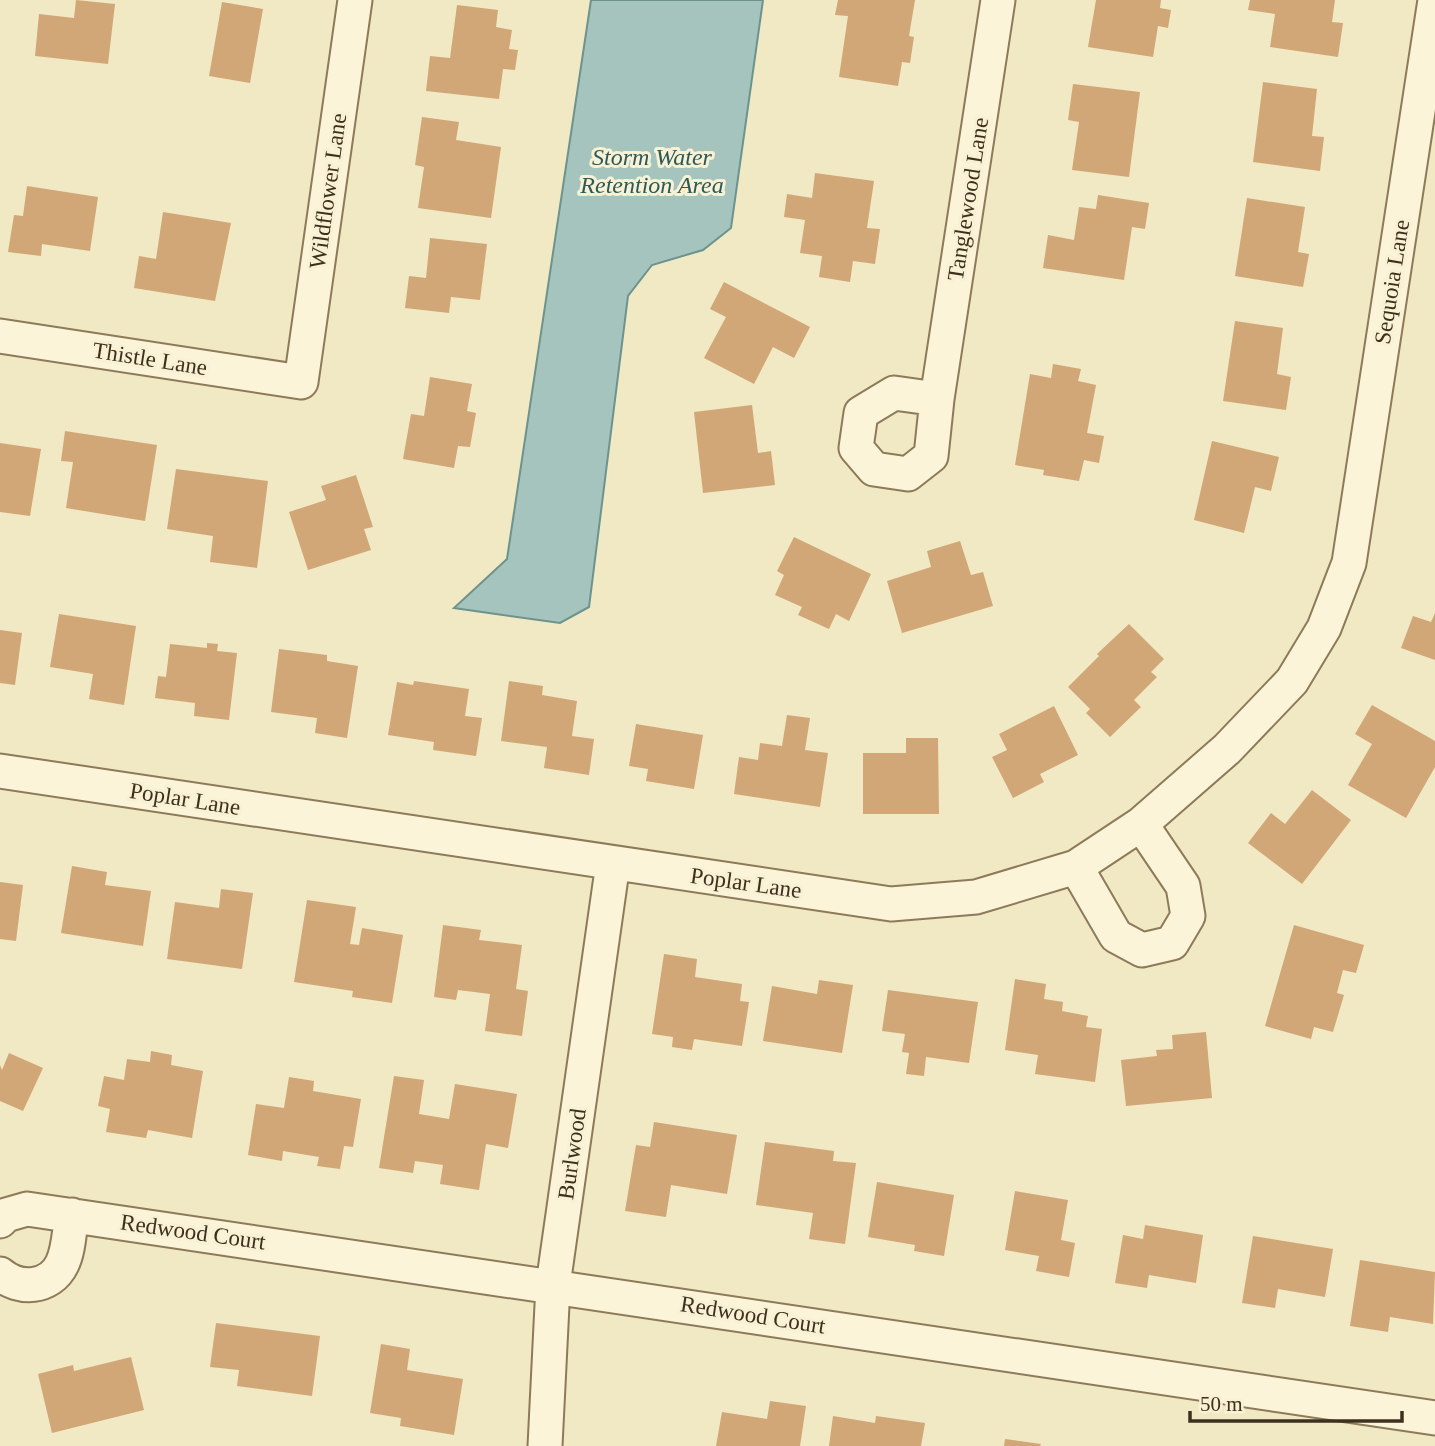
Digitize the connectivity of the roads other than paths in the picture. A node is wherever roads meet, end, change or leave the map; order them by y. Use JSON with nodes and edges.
{"nodes":[{"id":1,"x":355,"y":0,"type":"edge"},
{"id":2,"x":998,"y":0,"type":"edge"},
{"id":3,"x":1435,"y":0,"type":"edge"},
{"id":4,"x":0,"y":336,"type":"edge"},
{"id":5,"x":301,"y":382,"type":"joint"},
{"id":6,"x":937,"y":398,"type":"dead end"},
{"id":7,"x":1349,"y":563,"type":"joint"},
{"id":8,"x":0,"y":771,"type":"edge"},
{"id":9,"x":1141,"y":824,"type":"junction"},
{"id":10,"x":613,"y":863,"type":"junction"},
{"id":11,"x":1076,"y":867,"type":"junction"},
{"id":12,"x":72,"y":1215,"type":"junction"},
{"id":13,"x":0,"y":1221,"type":"edge"},
{"id":14,"x":0,"y":1274,"type":"edge"},
{"id":15,"x":553,"y":1285,"type":"junction"},
{"id":16,"x":1435,"y":1418,"type":"edge"},
{"id":17,"x":545,"y":1446,"type":"edge"}],
"edges":[{"from":1,"to":5,"type":"street","name":"Wildflower Lane"},
{"from":2,"to":6,"type":"street","name":"Tanglewood Lane"},
{"from":3,"to":7,"type":"street","name":"Sequoia Lane"},
{"from":4,"to":5,"type":"street","name":"Thistle Lane"},
{"from":7,"to":9,"type":"street","name":"Poplar Lane"},
{"from":8,"to":10,"type":"street","name":"Poplar Lane"},
{"from":9,"to":11,"type":"street","name":"Poplar Lane"},
{"from":9,"to":11,"type":"street"},
{"from":10,"to":11,"type":"street","name":"Poplar Lane"},
{"from":10,"to":15,"type":"street","name":"Burlwood"},
{"from":12,"to":13,"type":"street","name":"Redwood Court"},
{"from":12,"to":14,"type":"street"},
{"from":12,"to":15,"type":"street","name":"Redwood Court"},
{"from":15,"to":16,"type":"street","name":"Redwood Court"},
{"from":15,"to":17,"type":"street","name":"Burlwood"}]}
